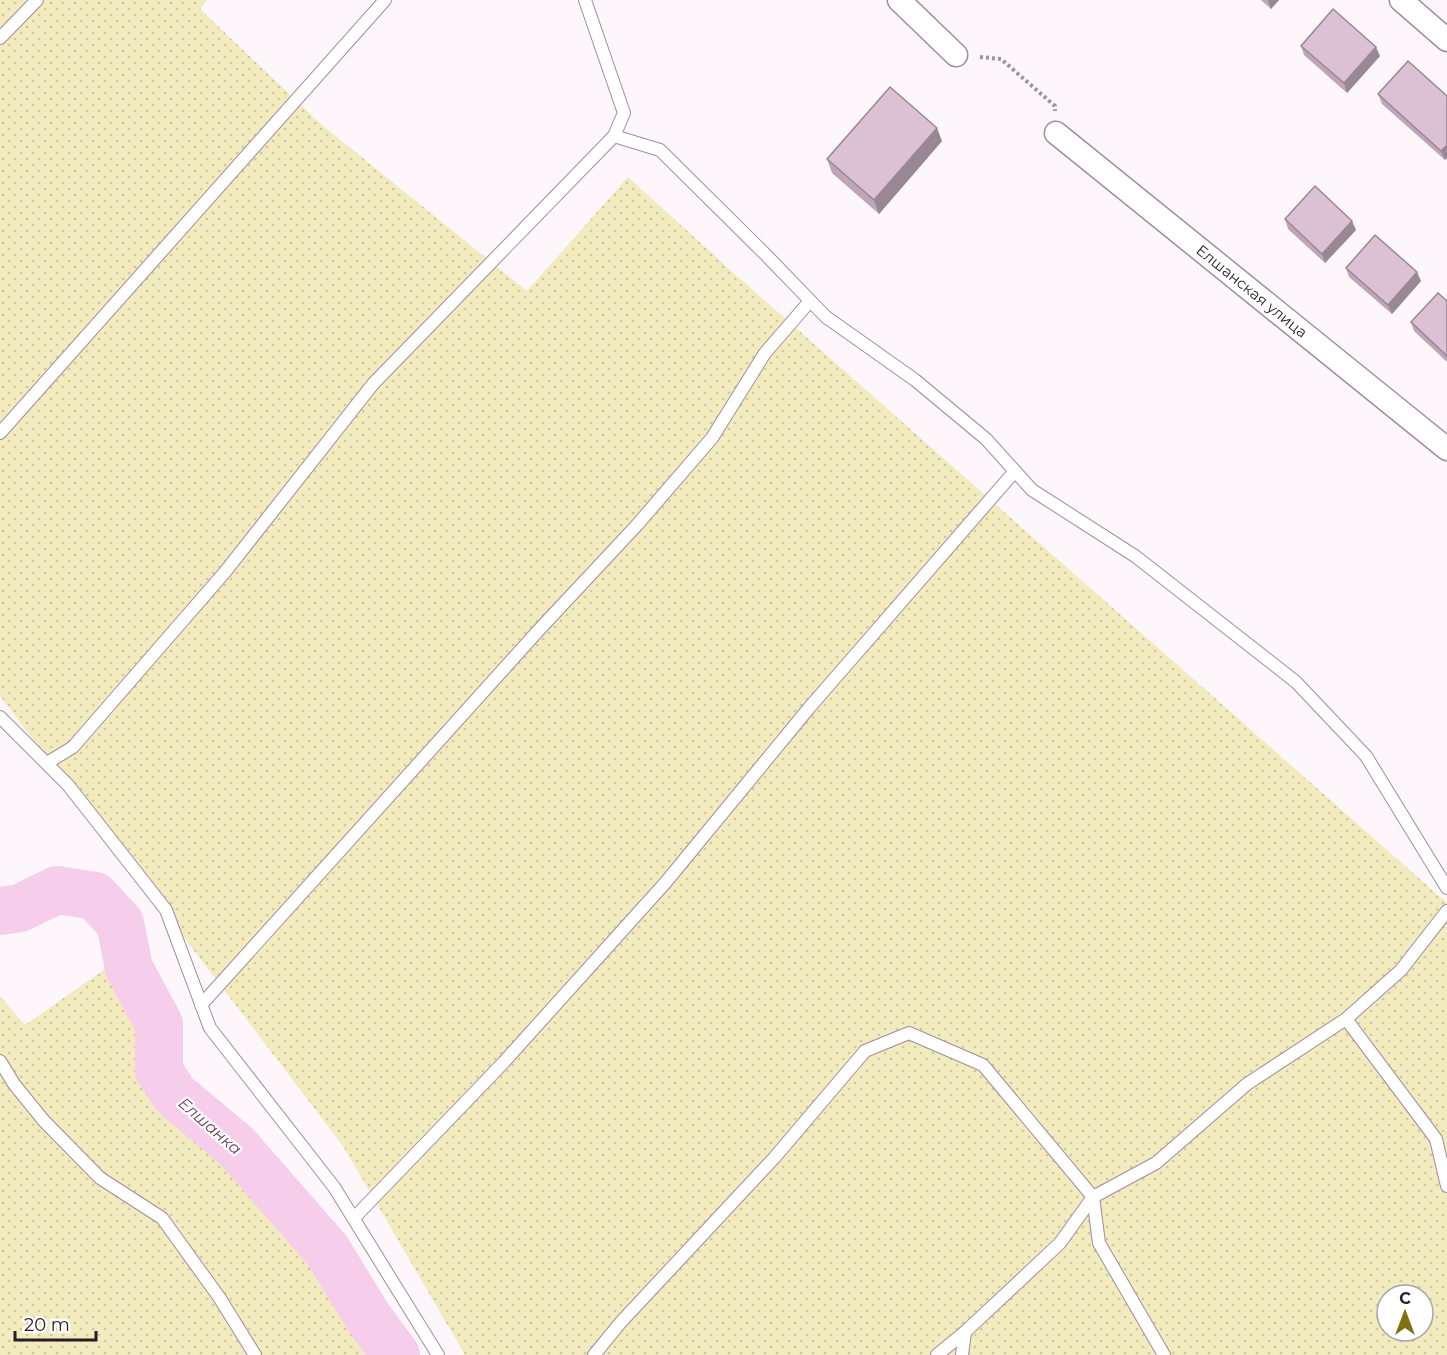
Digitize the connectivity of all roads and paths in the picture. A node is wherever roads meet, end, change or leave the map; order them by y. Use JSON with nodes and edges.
{"nodes":[{"id":1,"x":37,"y":0,"type":"edge"},
{"id":2,"x":385,"y":0,"type":"edge"},
{"id":3,"x":585,"y":0,"type":"edge"},
{"id":4,"x":899,"y":0,"type":"edge"},
{"id":5,"x":1401,"y":0,"type":"edge"},
{"id":6,"x":0,"y":38,"type":"edge"},
{"id":7,"x":1447,"y":40,"type":"edge"},
{"id":8,"x":956,"y":56,"type":"joint"},
{"id":9,"x":1056,"y":133,"type":"joint"},
{"id":10,"x":614,"y":136,"type":"junction"},
{"id":11,"x":810,"y":301,"type":"junction"},
{"id":12,"x":0,"y":433,"type":"edge"},
{"id":13,"x":1447,"y":449,"type":"edge"},
{"id":14,"x":1015,"y":471,"type":"junction"},
{"id":15,"x":0,"y":717,"type":"edge"},
{"id":16,"x":47,"y":764,"type":"junction"},
{"id":17,"x":1447,"y":888,"type":"edge"},
{"id":18,"x":1447,"y":910,"type":"edge"},
{"id":19,"x":201,"y":1005,"type":"junction"},
{"id":20,"x":1346,"y":1019,"type":"junction"},
{"id":21,"x":0,"y":1061,"type":"edge"},
{"id":22,"x":1441,"y":1142,"type":"edge"},
{"id":23,"x":1447,"y":1186,"type":"edge"},
{"id":24,"x":1093,"y":1197,"type":"junction"},
{"id":25,"x":354,"y":1218,"type":"junction"},
{"id":26,"x":965,"y":1332,"type":"junction"},
{"id":27,"x":255,"y":1355,"type":"edge"},
{"id":28,"x":438,"y":1355,"type":"edge"},
{"id":29,"x":594,"y":1355,"type":"edge"},
{"id":30,"x":937,"y":1355,"type":"edge"},
{"id":31,"x":962,"y":1355,"type":"edge"},
{"id":32,"x":1164,"y":1355,"type":"edge"}],
"edges":[{"from":1,"to":6,"type":"lane"},
{"from":2,"to":12,"type":"lane"},
{"from":3,"to":10,"type":"lane"},
{"from":4,"to":8,"type":"street"},
{"from":5,"to":7,"type":"street"},
{"from":8,"to":9,"type":"path"},
{"from":9,"to":13,"type":"street","name":"Елшанская улица"},
{"from":10,"to":11,"type":"lane"},
{"from":10,"to":16,"type":"lane"},
{"from":11,"to":14,"type":"lane"},
{"from":11,"to":19,"type":"lane"},
{"from":14,"to":17,"type":"lane"},
{"from":14,"to":25,"type":"lane"},
{"from":15,"to":16,"type":"lane"},
{"from":16,"to":19,"type":"lane"},
{"from":18,"to":20,"type":"lane"},
{"from":19,"to":25,"type":"lane"},
{"from":20,"to":22,"type":"lane"},
{"from":20,"to":24,"type":"lane"},
{"from":21,"to":27,"type":"lane"},
{"from":22,"to":23,"type":"lane"},
{"from":24,"to":26,"type":"lane"},
{"from":24,"to":29,"type":"lane"},
{"from":24,"to":32,"type":"lane"},
{"from":25,"to":28,"type":"lane"},
{"from":26,"to":30,"type":"lane"},
{"from":26,"to":31,"type":"lane"}]}
